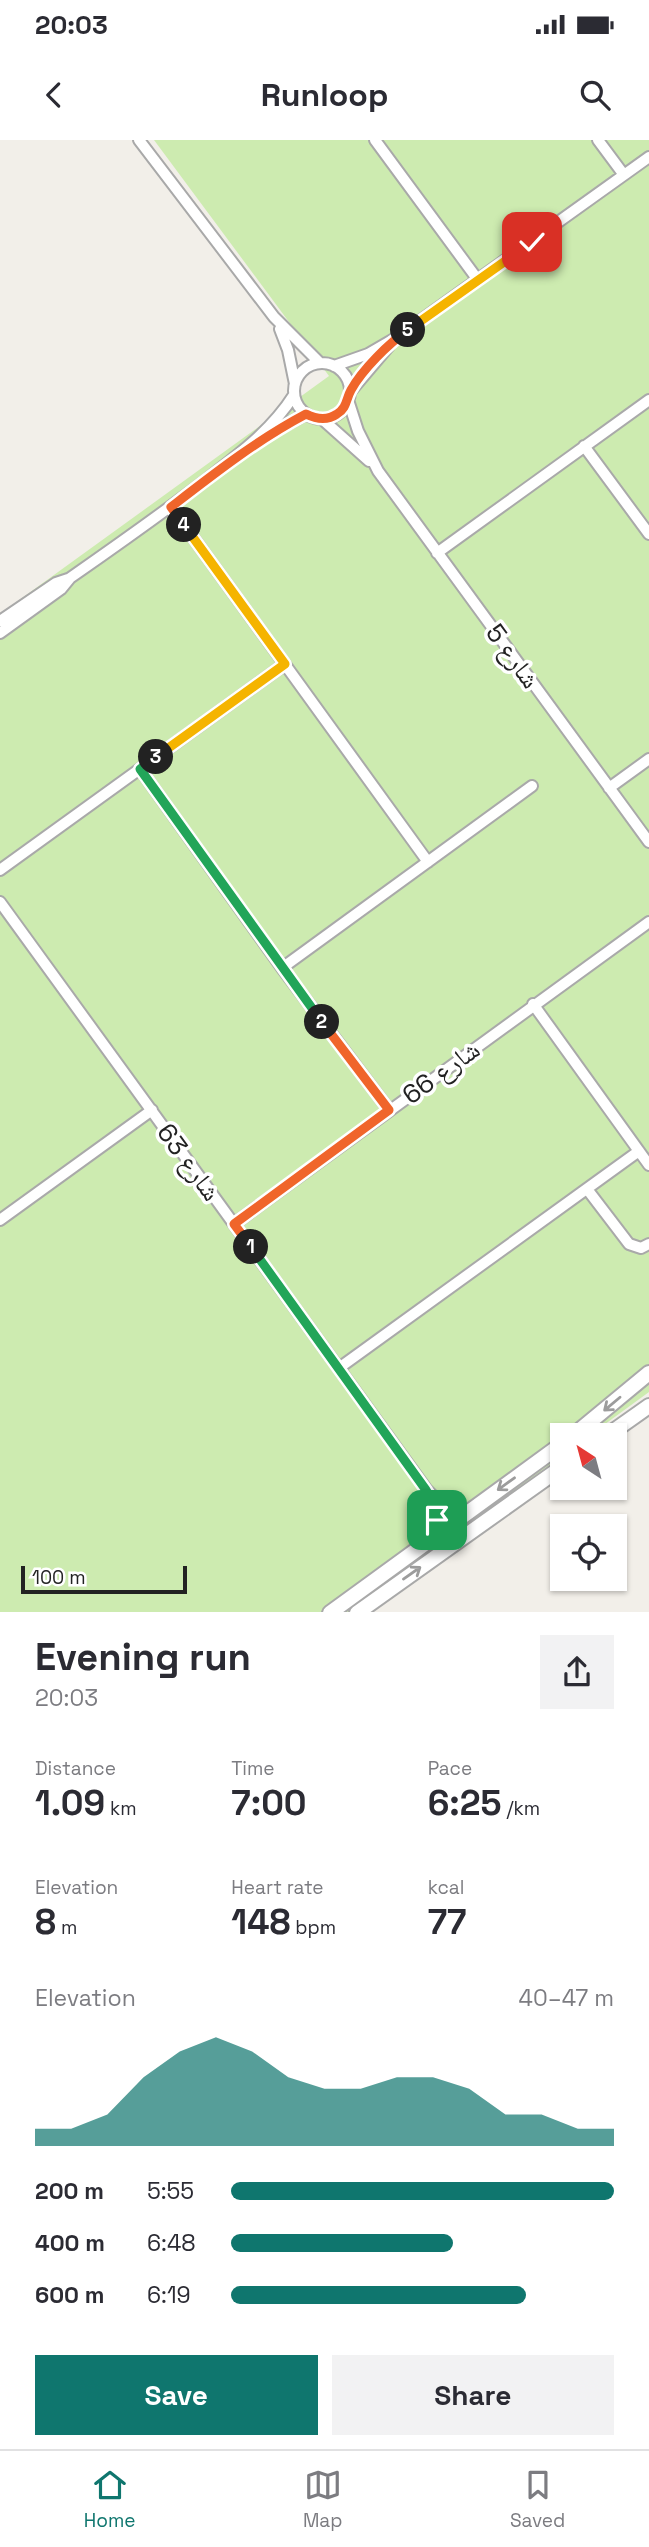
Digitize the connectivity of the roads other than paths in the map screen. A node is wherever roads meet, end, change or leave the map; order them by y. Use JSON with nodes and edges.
{"nodes":[{"id":1,"x":139,"y":140,"type":"edge"},
{"id":2,"x":375,"y":140,"type":"edge"},
{"id":3,"x":598,"y":140,"type":"edge"},
{"id":4,"x":649,"y":157,"type":"edge"},
{"id":5,"x":624,"y":175,"type":"junction"},
{"id":6,"x":478,"y":280,"type":"junction"},
{"id":7,"x":274,"y":317,"type":"junction"},
{"id":8,"x":399,"y":337,"type":"junction"},
{"id":9,"x":320,"y":363,"type":"junction"},
{"id":10,"x":334,"y":366,"type":"junction"},
{"id":11,"x":295,"y":390,"type":"junction"},
{"id":12,"x":349,"y":396,"type":"junction"},
{"id":13,"x":649,"y":400,"type":"edge"},
{"id":14,"x":306,"y":414,"type":"junction"},
{"id":15,"x":322,"y":419,"type":"junction"},
{"id":16,"x":584,"y":446,"type":"junction"},
{"id":17,"x":246,"y":449,"type":"junction"},
{"id":18,"x":378,"y":471,"type":"junction"},
{"id":19,"x":171,"y":507,"type":"junction"},
{"id":20,"x":647,"y":528,"type":"edge"},
{"id":21,"x":437,"y":553,"type":"junction"},
{"id":22,"x":70,"y":578,"type":"junction"},
{"id":23,"x":0,"y":621,"type":"edge"},
{"id":24,"x":0,"y":634,"type":"edge"},
{"id":25,"x":285,"y":664,"type":"junction"},
{"id":26,"x":649,"y":759,"type":"edge"},
{"id":27,"x":140,"y":769,"type":"junction"},
{"id":28,"x":532,"y":786,"type":"dead end"},
{"id":29,"x":609,"y":788,"type":"junction"},
{"id":30,"x":649,"y":842,"type":"edge"},
{"id":31,"x":428,"y":862,"type":"junction"},
{"id":32,"x":0,"y":870,"type":"edge"},
{"id":33,"x":0,"y":902,"type":"edge"},
{"id":34,"x":649,"y":922,"type":"edge"},
{"id":35,"x":282,"y":968,"type":"junction"},
{"id":36,"x":533,"y":1004,"type":"junction"},
{"id":37,"x":152,"y":1110,"type":"junction"},
{"id":38,"x":389,"y":1110,"type":"junction"},
{"id":39,"x":639,"y":1151,"type":"junction"},
{"id":40,"x":649,"y":1165,"type":"edge"},
{"id":41,"x":587,"y":1189,"type":"junction"},
{"id":42,"x":0,"y":1220,"type":"edge"},
{"id":43,"x":234,"y":1224,"type":"junction"},
{"id":44,"x":649,"y":1244,"type":"edge"},
{"id":45,"x":339,"y":1368,"type":"junction"},
{"id":46,"x":649,"y":1373,"type":"edge"},
{"id":47,"x":649,"y":1406,"type":"edge"},
{"id":48,"x":589,"y":1423,"type":"edge"},
{"id":49,"x":624,"y":1423,"type":"edge"},
{"id":50,"x":550,"y":1453,"type":"edge"},
{"id":51,"x":550,"y":1475,"type":"edge"},
{"id":52,"x":426,"y":1490,"type":"junction"},
{"id":53,"x":466,"y":1513,"type":"junction"},
{"id":54,"x":435,"y":1536,"type":"junction"},
{"id":55,"x":330,"y":1612,"type":"edge"},
{"id":56,"x":357,"y":1612,"type":"edge"}],
"edges":[{"from":1,"to":7,"type":"street"},
{"from":2,"to":6,"type":"street"},
{"from":3,"to":5,"type":"street"},
{"from":4,"to":5,"type":"street"},
{"from":5,"to":6,"type":"street"},
{"from":6,"to":8,"type":"street"},
{"from":7,"to":9,"type":"street"},
{"from":7,"to":11,"type":"street"},
{"from":8,"to":10,"type":"street"},
{"from":8,"to":12,"type":"street"},
{"from":9,"to":10,"type":"street"},
{"from":9,"to":11,"type":"street"},
{"from":10,"to":12,"type":"street"},
{"from":11,"to":14,"type":"street"},
{"from":11,"to":17,"type":"street"},
{"from":12,"to":15,"type":"street"},
{"from":12,"to":18,"type":"street","name":"شارع 5"},
{"from":13,"to":16,"type":"street"},
{"from":14,"to":15,"type":"street"},
{"from":14,"to":17,"type":"street"},
{"from":15,"to":18,"type":"street","name":"شارع 5"},
{"from":16,"to":20,"type":"street"},
{"from":16,"to":21,"type":"street"},
{"from":17,"to":19,"type":"street"},
{"from":18,"to":21,"type":"street","name":"شارع 5"},
{"from":19,"to":22,"type":"street"},
{"from":19,"to":25,"type":"street"},
{"from":21,"to":29,"type":"street","name":"شارع 5"},
{"from":22,"to":23,"type":"street"},
{"from":22,"to":24,"type":"street"},
{"from":25,"to":27,"type":"street"},
{"from":25,"to":31,"type":"street"},
{"from":26,"to":29,"type":"street"},
{"from":27,"to":32,"type":"street"},
{"from":27,"to":35,"type":"street"},
{"from":28,"to":31,"type":"street"},
{"from":29,"to":30,"type":"street","name":"شارع 5"},
{"from":31,"to":35,"type":"street"},
{"from":33,"to":37,"type":"street","name":"شارع 63"},
{"from":34,"to":36,"type":"street","name":"شارع 66"},
{"from":35,"to":38,"type":"street"},
{"from":36,"to":38,"type":"street","name":"شارع 66"},
{"from":36,"to":39,"type":"street"},
{"from":37,"to":42,"type":"street"},
{"from":37,"to":43,"type":"street","name":"شارع 63"},
{"from":38,"to":43,"type":"street","name":"شارع 66"},
{"from":39,"to":40,"type":"street"},
{"from":39,"to":41,"type":"street"},
{"from":41,"to":44,"type":"street"},
{"from":41,"to":45,"type":"street"},
{"from":43,"to":45,"type":"street","name":"شارع 63"},
{"from":45,"to":52,"type":"street","name":"شارع 63"},
{"from":46,"to":48,"type":"street","one_way":true},
{"from":47,"to":49,"type":"street"},
{"from":50,"to":53,"type":"street","one_way":true},
{"from":56,"to":51,"type":"street","one_way":true},
{"from":52,"to":53,"type":"street","name":"شارع 63"},
{"from":52,"to":54,"type":"street","name":"شارع 63"},
{"from":53,"to":54,"type":"street"},
{"from":54,"to":55,"type":"street"}]}
